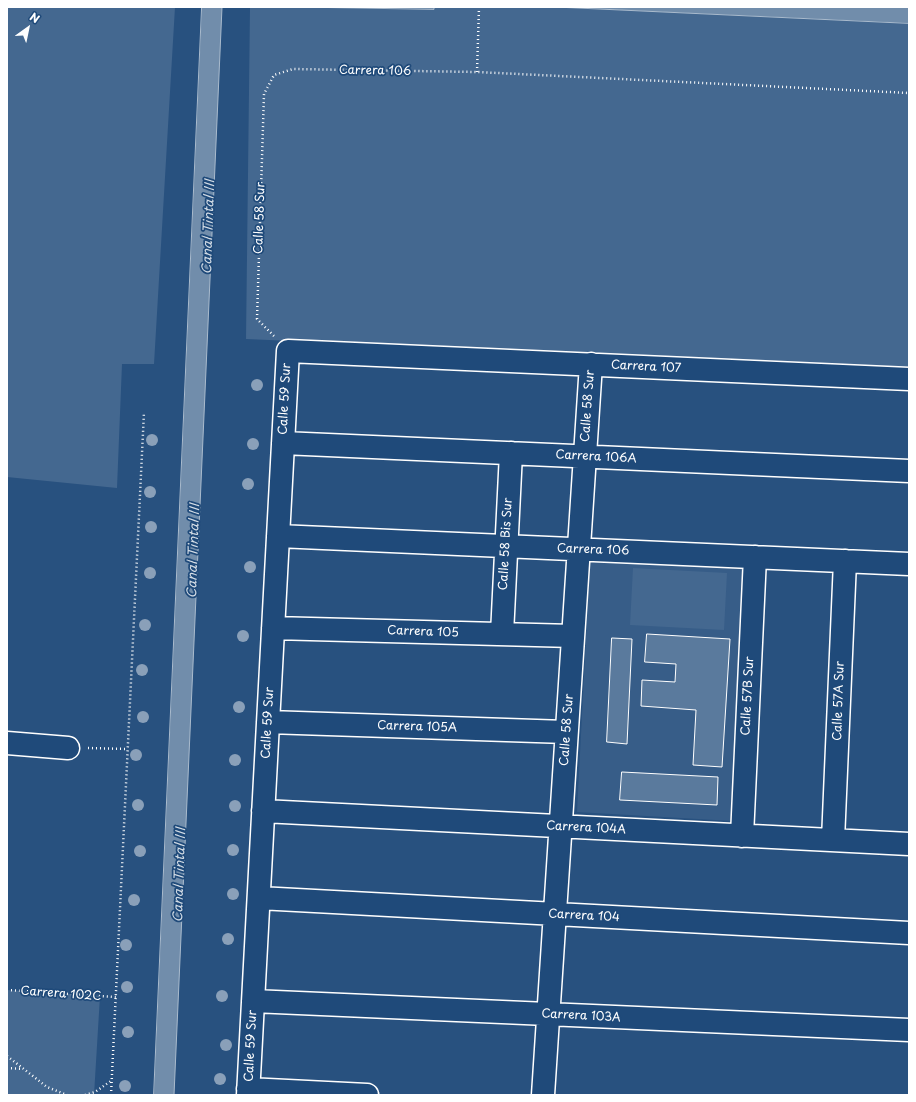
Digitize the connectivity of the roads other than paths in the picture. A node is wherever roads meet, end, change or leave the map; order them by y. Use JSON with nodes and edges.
{"nodes":[{"id":1,"x":288,"y":351,"type":"joint"},
{"id":2,"x":591,"y":364,"type":"junction"},
{"id":3,"x":909,"y":379,"type":"edge"},
{"id":4,"x":283,"y":443,"type":"junction"},
{"id":5,"x":510,"y":453,"type":"junction"},
{"id":6,"x":585,"y":456,"type":"junction"},
{"id":7,"x":909,"y":470,"type":"edge"},
{"id":8,"x":278,"y":536,"type":"junction"},
{"id":9,"x":506,"y":546,"type":"junction"},
{"id":10,"x":578,"y":549,"type":"junction"},
{"id":11,"x":755,"y":557,"type":"junction"},
{"id":12,"x":846,"y":561,"type":"junction"},
{"id":13,"x":909,"y":564,"type":"edge"},
{"id":14,"x":273,"y":628,"type":"junction"},
{"id":15,"x":502,"y":634,"type":"junction"},
{"id":16,"x":573,"y":636,"type":"junction"},
{"id":17,"x":268,"y":722,"type":"junction"},
{"id":18,"x":566,"y":732,"type":"junction"},
{"id":19,"x":7,"y":743,"type":"edge"},
{"id":20,"x":68,"y":748,"type":"road end"},
{"id":21,"x":263,"y":811,"type":"junction"},
{"id":22,"x":560,"y":826,"type":"junction"},
{"id":23,"x":742,"y":836,"type":"junction"},
{"id":24,"x":834,"y":840,"type":"junction"},
{"id":25,"x":909,"y":844,"type":"edge"},
{"id":26,"x":258,"y":898,"type":"junction"},
{"id":27,"x":555,"y":914,"type":"junction"},
{"id":28,"x":909,"y":933,"type":"edge"},
{"id":29,"x":253,"y":1001,"type":"junction"},
{"id":30,"x":548,"y":1014,"type":"junction"},
{"id":31,"x":909,"y":1030,"type":"edge"},
{"id":32,"x":248,"y":1092,"type":"edge"},
{"id":33,"x":367,"y":1095,"type":"edge"},
{"id":34,"x":542,"y":1095,"type":"edge"}],
"edges":[{"from":1,"to":2,"type":"street","name":"Carrera 107"},
{"from":1,"to":4,"type":"street","name":"Calle 59 Sur"},
{"from":2,"to":3,"type":"street","name":"Carrera 107"},
{"from":2,"to":6,"type":"street","name":"Calle 58 Sur"},
{"from":4,"to":5,"type":"street","name":"Carrera 106A"},
{"from":4,"to":8,"type":"street","name":"Calle 59 Sur"},
{"from":5,"to":6,"type":"street","name":"Carrera 106A"},
{"from":5,"to":9,"type":"street","name":"Calle 58 Bis Sur"},
{"from":6,"to":7,"type":"street","name":"Carrera 106A"},
{"from":6,"to":10,"type":"street","name":"Calle 58 Sur"},
{"from":8,"to":9,"type":"street","name":"Carrera 106"},
{"from":8,"to":14,"type":"street","name":"Calle 59 Sur"},
{"from":9,"to":10,"type":"street","name":"Carrera 106"},
{"from":9,"to":15,"type":"street","name":"Calle 58 Bis Sur"},
{"from":10,"to":11,"type":"street","name":"Carrera 106"},
{"from":10,"to":16,"type":"street","name":"Calle 58 Sur"},
{"from":11,"to":12,"type":"street","name":"Carrera 106"},
{"from":11,"to":23,"type":"street","name":"Calle 57B Sur"},
{"from":12,"to":13,"type":"street","name":"Carrera 106"},
{"from":12,"to":24,"type":"street","name":"Calle 57A Sur"},
{"from":14,"to":15,"type":"street","name":"Carrera 105"},
{"from":14,"to":17,"type":"street","name":"Calle 59 Sur"},
{"from":15,"to":16,"type":"street","name":"Carrera 105"},
{"from":16,"to":18,"type":"street","name":"Calle 58 Sur"},
{"from":17,"to":18,"type":"street","name":"Carrera 105A"},
{"from":17,"to":21,"type":"street","name":"Calle 59 Sur"},
{"from":18,"to":22,"type":"street","name":"Calle 58 Sur"},
{"from":19,"to":20,"type":"street"},
{"from":21,"to":22,"type":"street","name":"Carrera 104A"},
{"from":21,"to":26,"type":"street","name":"Calle 59 Sur"},
{"from":22,"to":23,"type":"street","name":"Carrera 104A"},
{"from":22,"to":27,"type":"street","name":"Calle 58 Sur"},
{"from":23,"to":24,"type":"street","name":"Carrera 104A"},
{"from":24,"to":25,"type":"street","name":"Carrera 104A"},
{"from":26,"to":27,"type":"street","name":"Carrera 104"},
{"from":26,"to":29,"type":"street","name":"Calle 59 Sur"},
{"from":27,"to":28,"type":"street","name":"Carrera 104"},
{"from":27,"to":30,"type":"street","name":"Calle 58 Sur"},
{"from":29,"to":30,"type":"street","name":"Carrera 103A"},
{"from":29,"to":32,"type":"street","name":"Calle 59 Sur"},
{"from":30,"to":31,"type":"street","name":"Carrera 103A"},
{"from":30,"to":34,"type":"street","name":"Calle 58 Sur"},
{"from":32,"to":33,"type":"street"}]}
